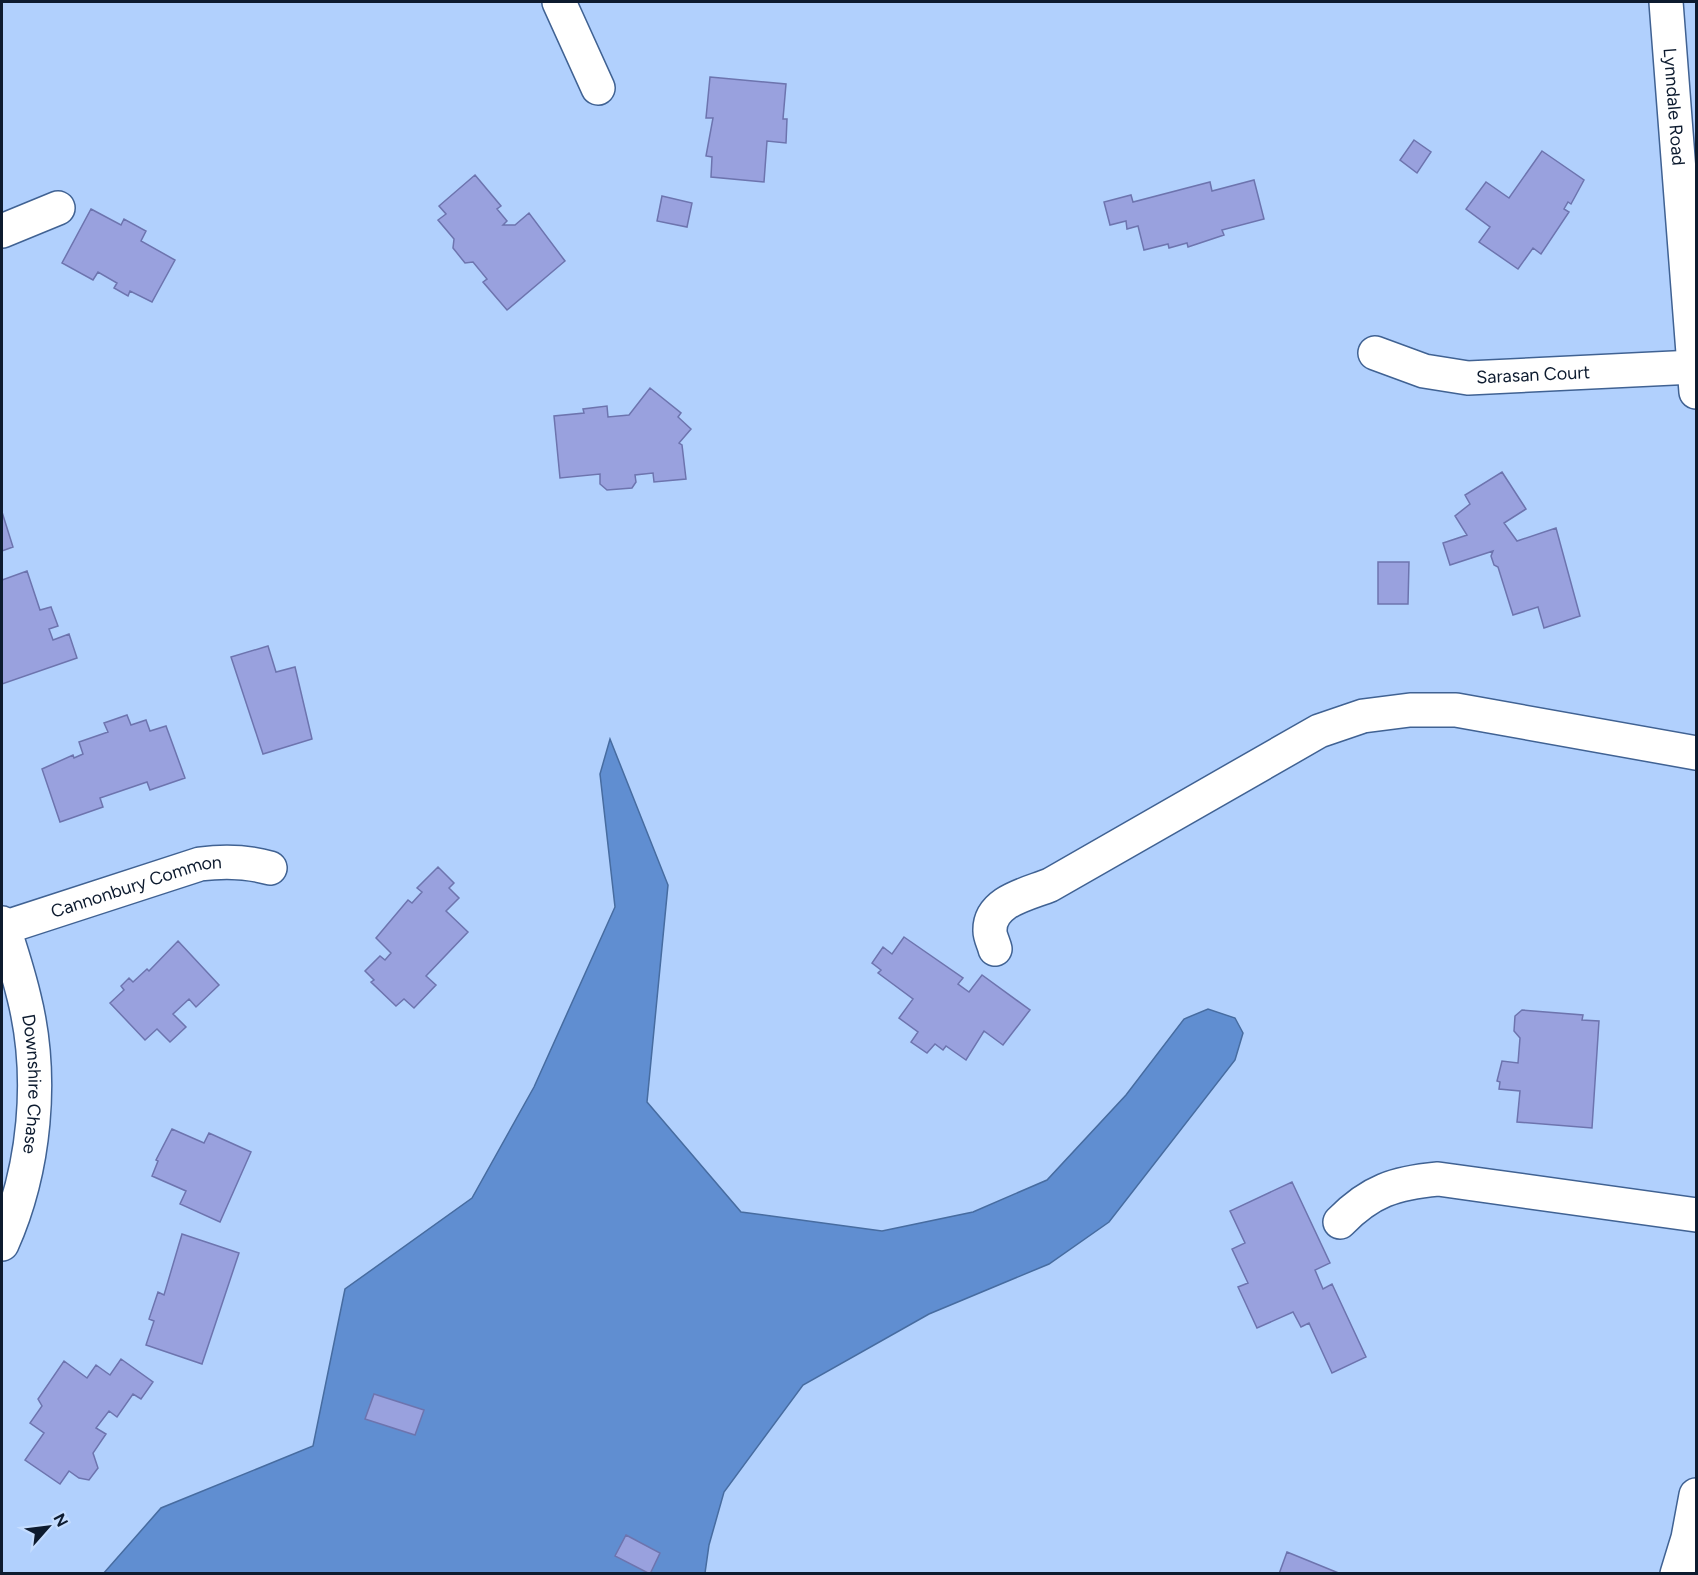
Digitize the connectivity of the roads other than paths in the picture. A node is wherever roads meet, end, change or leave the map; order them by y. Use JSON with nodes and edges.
{"nodes":[{"id":1,"x":559,"y":2,"type":"edge"},
{"id":2,"x":1666,"y":2,"type":"edge"},
{"id":3,"x":598,"y":88,"type":"dead end"},
{"id":4,"x":58,"y":208,"type":"dead end"},
{"id":5,"x":2,"y":231,"type":"edge"},
{"id":6,"x":1375,"y":353,"type":"dead end"},
{"id":7,"x":1695,"y":379,"type":"edge"},
{"id":8,"x":1696,"y":753,"type":"edge"},
{"id":9,"x":270,"y":868,"type":"dead end"},
{"id":10,"x":2,"y":926,"type":"edge"},
{"id":11,"x":995,"y":949,"type":"dead end"},
{"id":12,"x":1696,"y":1215,"type":"edge"},
{"id":13,"x":1340,"y":1222,"type":"dead end"},
{"id":14,"x":2,"y":1244,"type":"edge"},
{"id":15,"x":1696,"y":1495,"type":"edge"},
{"id":16,"x":1692,"y":1540,"type":"edge"},
{"id":17,"x":1677,"y":1574,"type":"edge"}],
"edges":[{"from":1,"to":3,"type":"street"},
{"from":2,"to":7,"type":"street","name":"Lynndale Road"},
{"from":4,"to":5,"type":"street"},
{"from":6,"to":7,"type":"street","name":"Sarasan Court"},
{"from":8,"to":11,"type":"street"},
{"from":9,"to":10,"type":"street","name":"Cannonbury Common"},
{"from":10,"to":14,"type":"street","name":"Downshire Chase"},
{"from":12,"to":13,"type":"street"},
{"from":15,"to":16,"type":"street"},
{"from":16,"to":17,"type":"street"}]}
